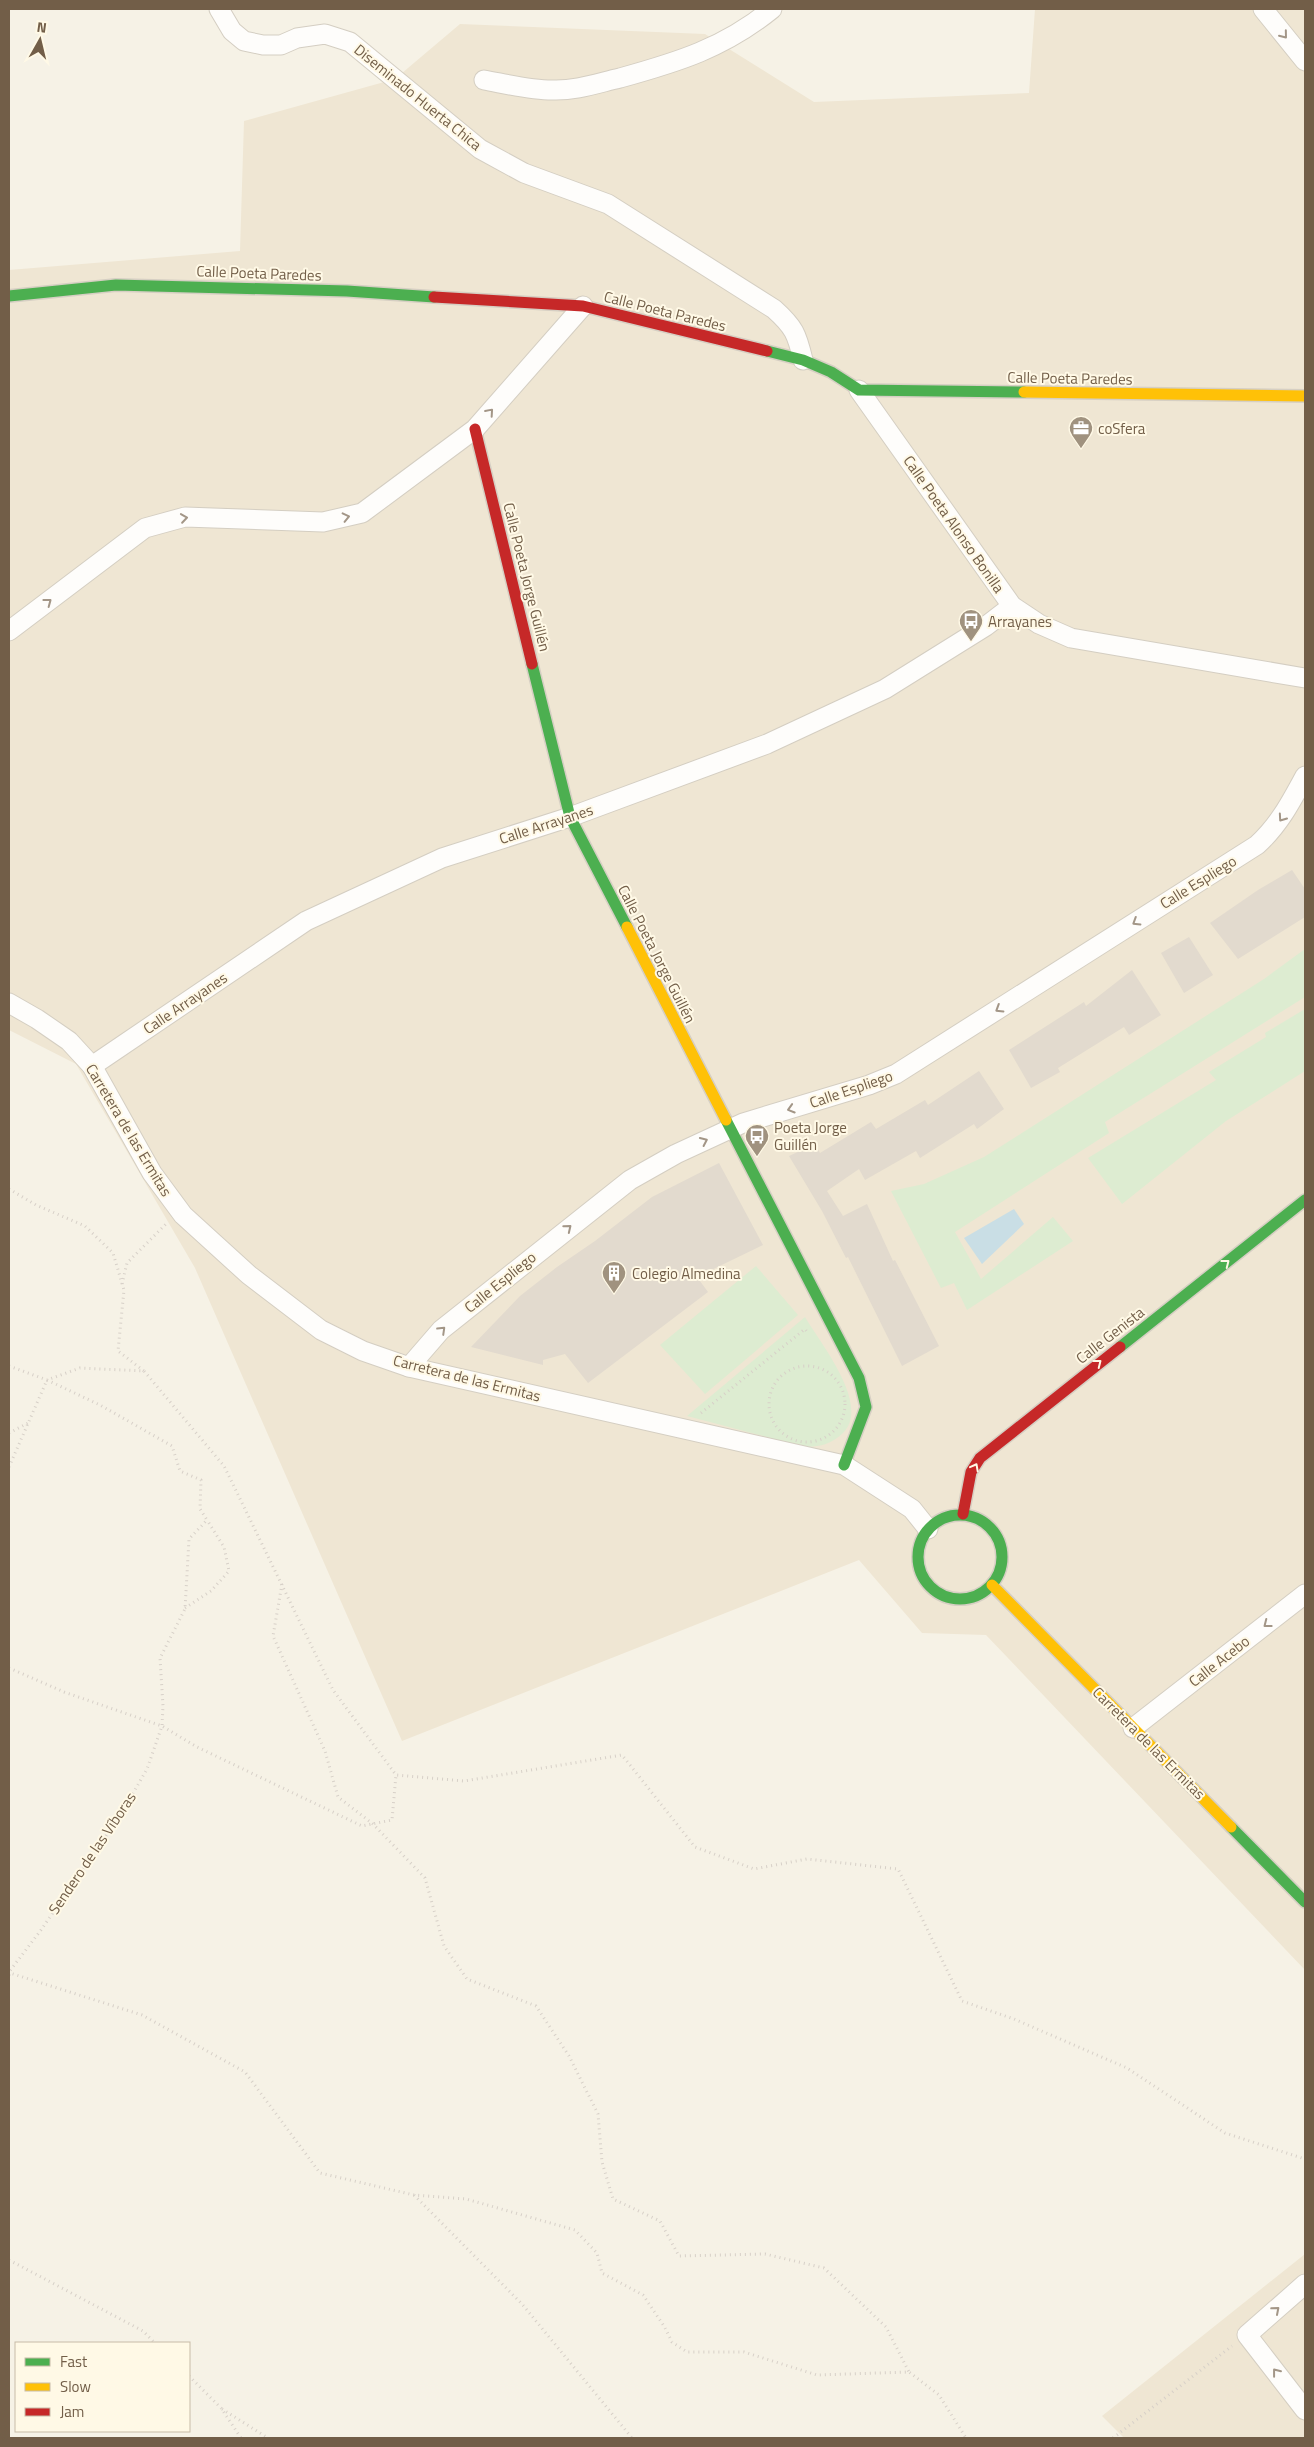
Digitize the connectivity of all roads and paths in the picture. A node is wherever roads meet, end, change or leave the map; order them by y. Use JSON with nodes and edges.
{"nodes":[{"id":1,"x":219,"y":9,"type":"edge"},
{"id":2,"x":772,"y":9,"type":"edge"},
{"id":3,"x":1263,"y":9,"type":"edge"},
{"id":4,"x":1305,"y":61,"type":"edge"},
{"id":5,"x":484,"y":80,"type":"dead end"},
{"id":6,"x":9,"y":296,"type":"edge"},
{"id":7,"x":583,"y":306,"type":"junction"},
{"id":8,"x":803,"y":360,"type":"junction"},
{"id":9,"x":859,"y":390,"type":"junction"},
{"id":10,"x":1305,"y":396,"type":"edge"},
{"id":11,"x":476,"y":429,"type":"junction"},
{"id":12,"x":1012,"y":606,"type":"junction"},
{"id":13,"x":9,"y":631,"type":"edge"},
{"id":14,"x":1305,"y":678,"type":"edge"},
{"id":15,"x":1305,"y":776,"type":"edge"},
{"id":16,"x":570,"y":818,"type":"junction"},
{"id":17,"x":9,"y":1003,"type":"edge"},
{"id":18,"x":92,"y":1066,"type":"junction"},
{"id":19,"x":731,"y":1129,"type":"junction"},
{"id":20,"x":9,"y":1189,"type":"edge"},
{"id":21,"x":1305,"y":1200,"type":"edge"},
{"id":22,"x":180,"y":1211,"type":"junction"},
{"id":23,"x":122,"y":1284,"type":"junction"},
{"id":24,"x":810,"y":1336,"type":"dead end"},
{"id":25,"x":9,"y":1366,"type":"edge"},
{"id":26,"x":409,"y":1367,"type":"junction"},
{"id":27,"x":828,"y":1367,"type":"dead end"},
{"id":28,"x":144,"y":1372,"type":"junction"},
{"id":29,"x":47,"y":1380,"type":"junction"},
{"id":30,"x":838,"y":1382,"type":"junction"},
{"id":31,"x":698,"y":1415,"type":"dead end"},
{"id":32,"x":30,"y":1422,"type":"junction"},
{"id":33,"x":9,"y":1433,"type":"edge"},
{"id":34,"x":844,"y":1465,"type":"junction"},
{"id":35,"x":9,"y":1467,"type":"edge"},
{"id":36,"x":963,"y":1514,"type":"junction"},
{"id":37,"x":207,"y":1520,"type":"junction"},
{"id":38,"x":928,"y":1528,"type":"junction"},
{"id":39,"x":282,"y":1584,"type":"junction"},
{"id":40,"x":992,"y":1585,"type":"junction"},
{"id":41,"x":1305,"y":1594,"type":"edge"},
{"id":42,"x":184,"y":1609,"type":"junction"},
{"id":43,"x":9,"y":1663,"type":"edge"},
{"id":44,"x":10,"y":1669,"type":"edge"},
{"id":45,"x":162,"y":1726,"type":"junction"},
{"id":46,"x":1133,"y":1728,"type":"junction"},
{"id":47,"x":396,"y":1775,"type":"junction"},
{"id":48,"x":373,"y":1824,"type":"junction"},
{"id":49,"x":1305,"y":1902,"type":"edge"},
{"id":50,"x":9,"y":1973,"type":"edge"},
{"id":51,"x":1305,"y":2159,"type":"edge"},
{"id":52,"x":414,"y":2195,"type":"junction"},
{"id":53,"x":9,"y":2260,"type":"edge"},
{"id":54,"x":1305,"y":2284,"type":"edge"},
{"id":55,"x":1247,"y":2335,"type":"junction"},
{"id":56,"x":154,"y":2342,"type":"edge"},
{"id":57,"x":909,"y":2372,"type":"junction"},
{"id":58,"x":190,"y":2377,"type":"edge"},
{"id":59,"x":221,"y":2408,"type":"junction"},
{"id":60,"x":1305,"y":2410,"type":"edge"},
{"id":61,"x":241,"y":2438,"type":"edge"},
{"id":62,"x":268,"y":2438,"type":"edge"},
{"id":63,"x":632,"y":2438,"type":"edge"},
{"id":64,"x":966,"y":2438,"type":"edge"},
{"id":65,"x":1113,"y":2438,"type":"edge"}],
"edges":[{"from":1,"to":8,"type":"street","name":"Diseminado Huerta Chica"},
{"from":2,"to":5,"type":"street"},
{"from":3,"to":4,"type":"street","one_way":true},
{"from":6,"to":7,"type":"street","name":"Calle Poeta Paredes"},
{"from":7,"to":8,"type":"street","name":"Calle Poeta Paredes"},
{"from":11,"to":7,"type":"street","one_way":true},
{"from":8,"to":9,"type":"street","name":"Calle Poeta Paredes"},
{"from":9,"to":10,"type":"street","name":"Calle Poeta Paredes"},
{"from":9,"to":12,"type":"street","name":"Calle Poeta Alonso Bonilla"},
{"from":13,"to":11,"type":"street","one_way":true},
{"from":11,"to":16,"type":"street","name":"Calle Poeta Jorge Guillén"},
{"from":12,"to":14,"type":"street","name":"Calle Poeta Alonso Bonilla"},
{"from":12,"to":16,"type":"street","name":"Calle Arrayanes"},
{"from":15,"to":19,"type":"street","name":"Calle Espliego","one_way":true},
{"from":16,"to":18,"type":"street","name":"Calle Arrayanes"},
{"from":16,"to":19,"type":"street","name":"Calle Poeta Jorge Guillén"},
{"from":17,"to":18,"type":"street","name":"Carretera de las Ermitas"},
{"from":18,"to":22,"type":"street","name":"Carretera de las Ermitas"},
{"from":26,"to":19,"type":"street","name":"Calle Espliego","one_way":true},
{"from":19,"to":34,"type":"street","name":"Calle Poeta Jorge Guillén"},
{"from":20,"to":23,"type":"path"},
{"from":36,"to":21,"type":"street","name":"Calle Genista","one_way":true},
{"from":22,"to":23,"type":"path"},
{"from":22,"to":26,"type":"street","name":"Carretera de las Ermitas"},
{"from":23,"to":28,"type":"path"},
{"from":24,"to":31,"type":"path"},
{"from":25,"to":29,"type":"path"},
{"from":26,"to":34,"type":"street","name":"Carretera de las Ermitas"},
{"from":27,"to":30,"type":"path"},
{"from":28,"to":29,"type":"path"},
{"from":28,"to":39,"type":"path"},
{"from":29,"to":32,"type":"path"},
{"from":29,"to":37,"type":"path"},
{"from":30,"to":30,"type":"path"},
{"from":32,"to":33,"type":"path"},
{"from":32,"to":35,"type":"path"},
{"from":34,"to":38,"type":"street","name":"Carretera de las Ermitas"},
{"from":36,"to":38,"type":"street"},
{"from":36,"to":40,"type":"street"},
{"from":37,"to":42,"type":"path"},
{"from":37,"to":42,"type":"path"},
{"from":38,"to":40,"type":"street"},
{"from":39,"to":47,"type":"path"},
{"from":39,"to":48,"type":"path"},
{"from":40,"to":46,"type":"street","name":"Carretera de las Ermitas"},
{"from":41,"to":46,"type":"street","name":"Calle Acebo","one_way":true},
{"from":42,"to":45,"type":"path","name":"Sendero de las Víboras"},
{"from":43,"to":44,"type":"path"},
{"from":44,"to":45,"type":"path"},
{"from":45,"to":48,"type":"path"},
{"from":45,"to":50,"type":"path","name":"Sendero de las Víboras"},
{"from":46,"to":49,"type":"street","name":"Carretera de las Ermitas"},
{"from":47,"to":48,"type":"path"},
{"from":47,"to":51,"type":"path"},
{"from":48,"to":57,"type":"path"},
{"from":50,"to":52,"type":"path"},
{"from":52,"to":57,"type":"path"},
{"from":52,"to":63,"type":"path"},
{"from":53,"to":56,"type":"path"},
{"from":55,"to":54,"type":"street","one_way":true},
{"from":60,"to":55,"type":"street","one_way":true},
{"from":55,"to":65,"type":"path"},
{"from":57,"to":64,"type":"path"},
{"from":58,"to":59,"type":"path"},
{"from":59,"to":61,"type":"path"},
{"from":59,"to":62,"type":"path"}]}
